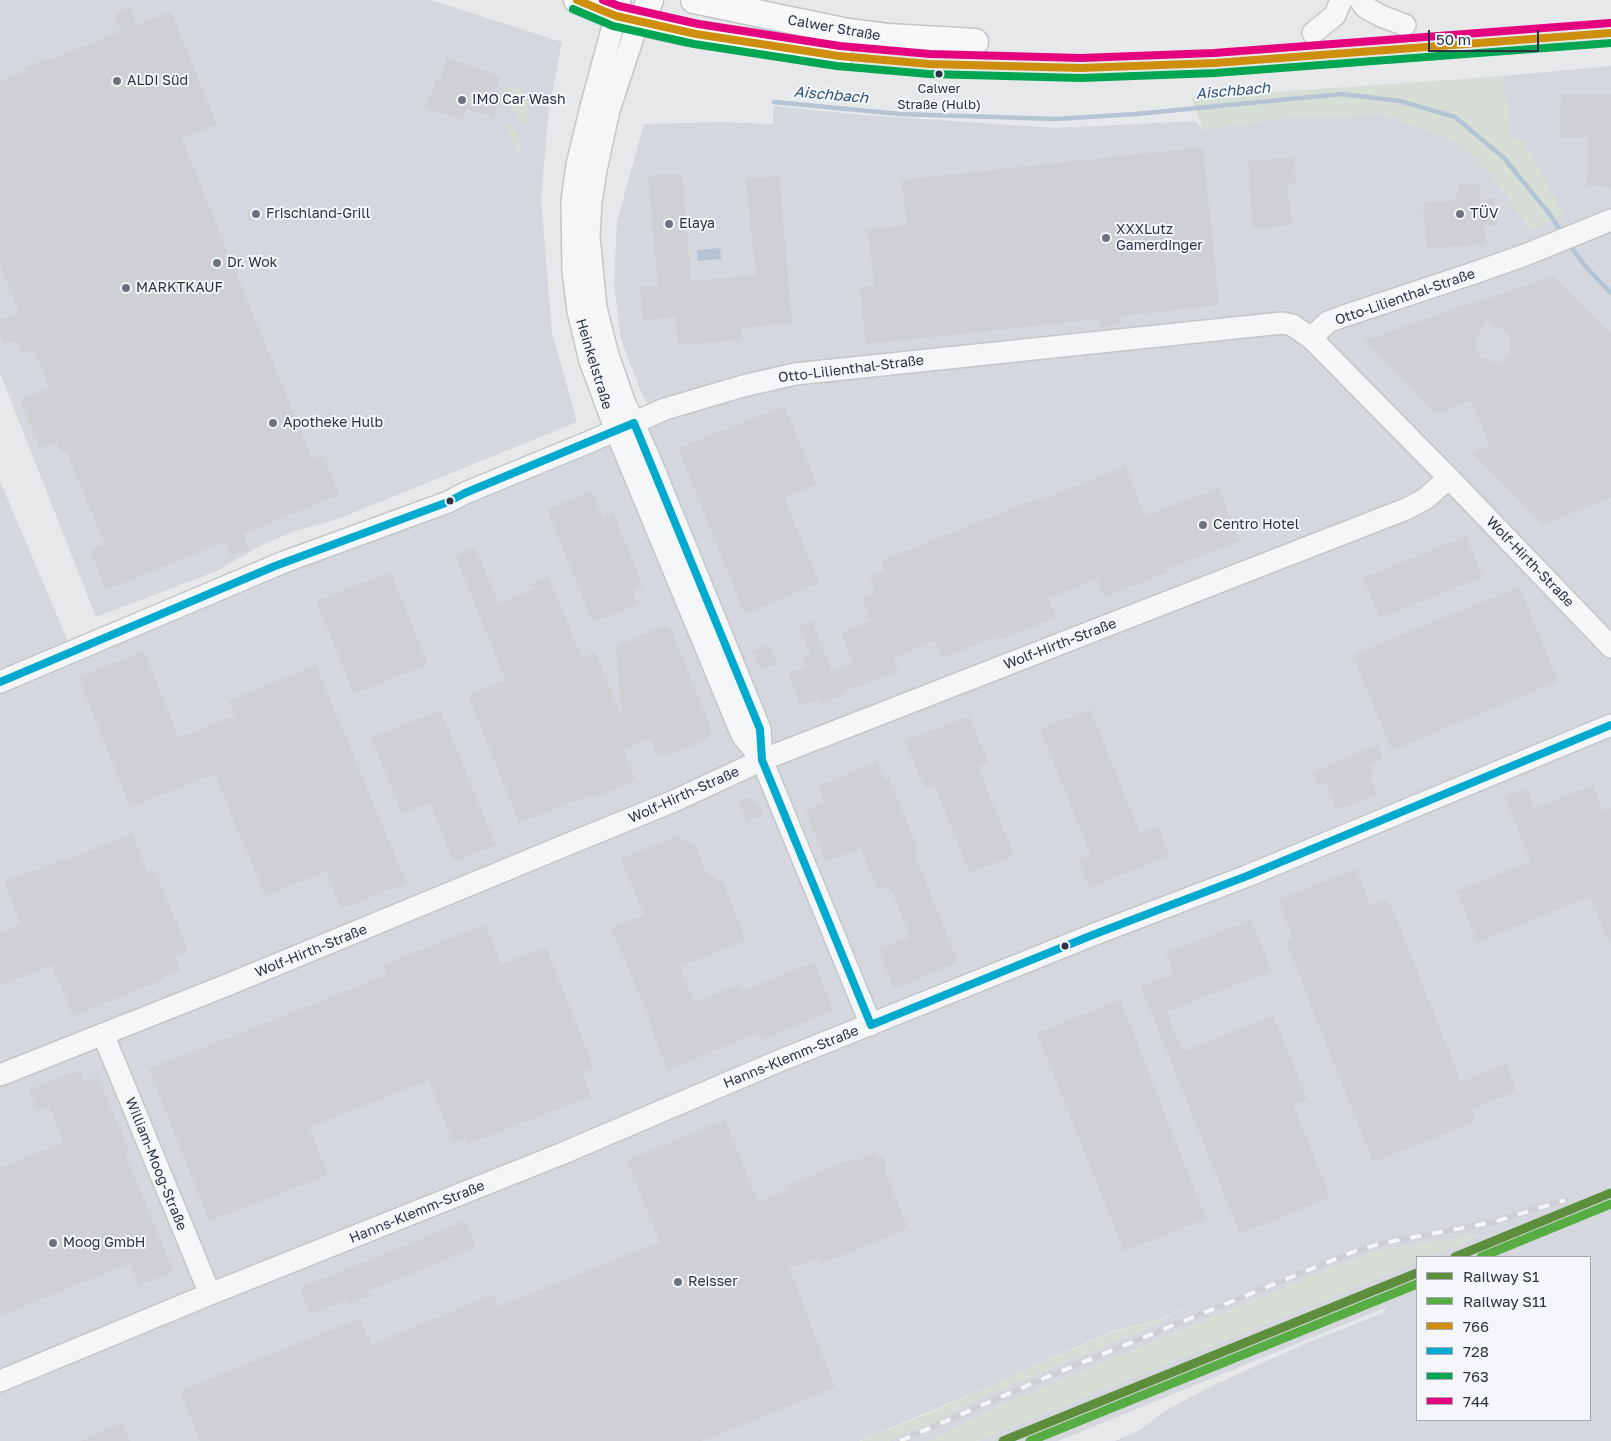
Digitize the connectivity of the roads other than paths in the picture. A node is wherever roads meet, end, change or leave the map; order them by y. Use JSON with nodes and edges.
{"nodes":[{"id":1,"x":577,"y":0,"type":"edge"},
{"id":2,"x":694,"y":0,"type":"edge"},
{"id":3,"x":1341,"y":0,"type":"edge"},
{"id":4,"x":1360,"y":0,"type":"edge"},
{"id":5,"x":618,"y":8,"type":"edge"},
{"id":6,"x":646,"y":11,"type":"edge"},
{"id":7,"x":1405,"y":25,"type":"dead end"},
{"id":8,"x":1313,"y":33,"type":"dead end"},
{"id":9,"x":976,"y":42,"type":"dead end"},
{"id":10,"x":838,"y":56,"type":"dead end"},
{"id":11,"x":1611,"y":220,"type":"edge"},
{"id":12,"x":1311,"y":338,"type":"junction"},
{"id":13,"x":625,"y":427,"type":"junction"},
{"id":14,"x":1449,"y":478,"type":"junction"},
{"id":15,"x":1611,"y":647,"type":"edge"},
{"id":16,"x":0,"y":682,"type":"edge"},
{"id":17,"x":1611,"y":725,"type":"edge"},
{"id":18,"x":762,"y":760,"type":"junction"},
{"id":19,"x":871,"y":1024,"type":"junction"},
{"id":20,"x":103,"y":1034,"type":"junction"},
{"id":21,"x":0,"y":1075,"type":"edge"},
{"id":22,"x":210,"y":1294,"type":"junction"},
{"id":23,"x":0,"y":1381,"type":"edge"}],
"edges":[{"from":1,"to":5,"type":"main road","name":"Calwer Straße"},
{"from":2,"to":9,"type":"main road","name":"Calwer Straße"},
{"from":3,"to":8,"type":"street"},
{"from":4,"to":7,"type":"street"},
{"from":5,"to":6,"type":"main road","name":"Calwer Straße"},
{"from":5,"to":13,"type":"street","name":"Heinkelstraße"},
{"from":6,"to":10,"type":"main road","name":"Calwer Straße"},
{"from":6,"to":13,"type":"street","name":"Heinkelstraße"},
{"from":11,"to":12,"type":"street","name":"Otto-Lilienthal-Straße"},
{"from":12,"to":13,"type":"street","name":"Otto-Lilienthal-Straße"},
{"from":12,"to":14,"type":"street","name":"Wolf-Hirth-Straße"},
{"from":13,"to":16,"type":"street","name":"Otto-Lilienthal-Straße"},
{"from":13,"to":18,"type":"street","name":"Heinkelstraße"},
{"from":14,"to":15,"type":"street","name":"Wolf-Hirth-Straße"},
{"from":14,"to":18,"type":"street","name":"Wolf-Hirth-Straße"},
{"from":17,"to":19,"type":"street","name":"Hanns-Klemm-Straße"},
{"from":18,"to":19,"type":"street","name":"Heinkelstraße"},
{"from":18,"to":20,"type":"street","name":"Wolf-Hirth-Straße"},
{"from":19,"to":22,"type":"street","name":"Hanns-Klemm-Straße"},
{"from":20,"to":21,"type":"street","name":"Wolf-Hirth-Straße"},
{"from":20,"to":22,"type":"street","name":"William-Moog-Straße"},
{"from":22,"to":23,"type":"street","name":"Hanns-Klemm-Straße"}]}
